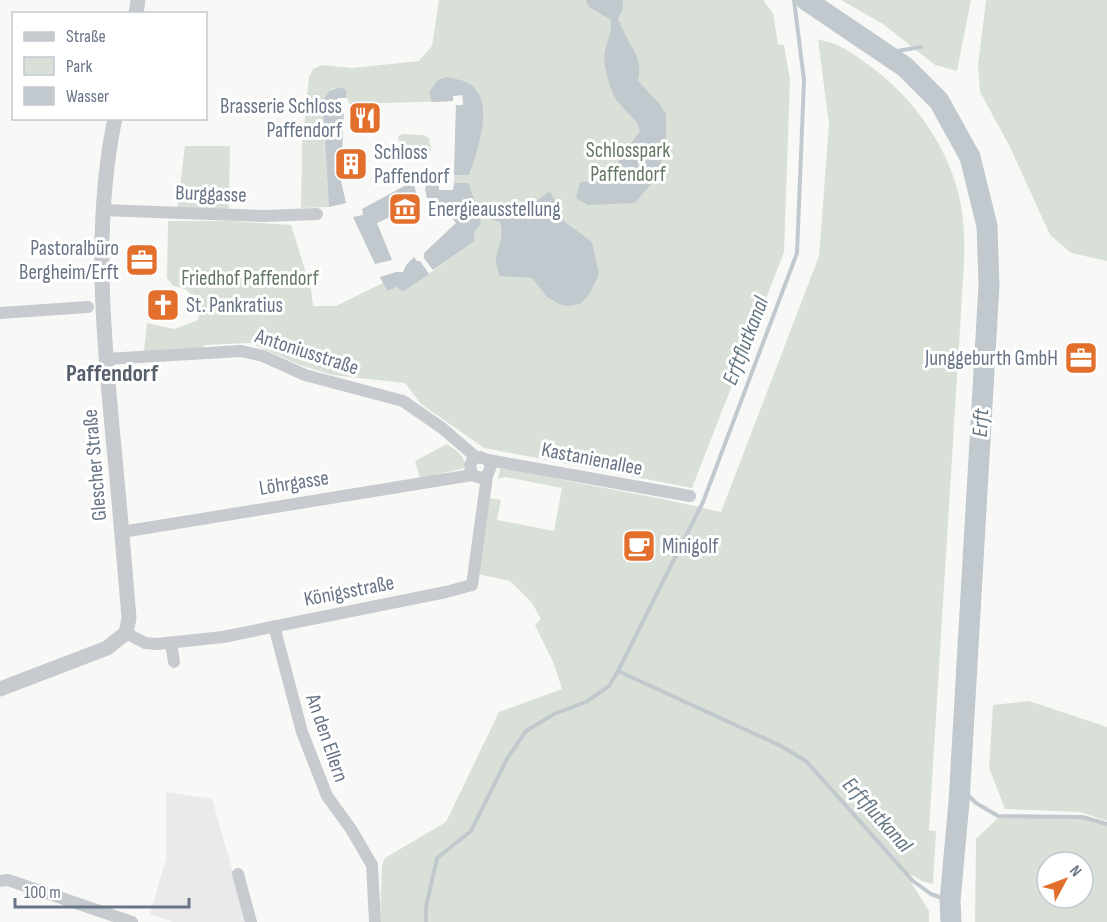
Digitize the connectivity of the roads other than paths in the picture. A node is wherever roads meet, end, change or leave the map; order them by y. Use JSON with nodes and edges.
{"nodes":[{"id":1,"x":115,"y":120,"type":"edge"},
{"id":2,"x":103,"y":210,"type":"junction"},
{"id":3,"x":317,"y":214,"type":"dead end"},
{"id":4,"x":88,"y":307,"type":"dead end"},
{"id":5,"x":0,"y":313,"type":"edge"},
{"id":6,"x":106,"y":359,"type":"junction"},
{"id":7,"x":482,"y":459,"type":"junction"},
{"id":8,"x":472,"y":475,"type":"junction"},
{"id":9,"x":487,"y":476,"type":"junction"},
{"id":10,"x":690,"y":496,"type":"dead end"},
{"id":11,"x":122,"y":532,"type":"junction"},
{"id":12,"x":274,"y":626,"type":"junction"},
{"id":13,"x":126,"y":633,"type":"junction"},
{"id":14,"x":171,"y":643,"type":"junction"},
{"id":15,"x":174,"y":662,"type":"dead end"},
{"id":16,"x":0,"y":689,"type":"edge"},
{"id":17,"x":238,"y":874,"type":"dead end"},
{"id":18,"x":0,"y":881,"type":"edge"},
{"id":19,"x":132,"y":922,"type":"edge"},
{"id":20,"x":251,"y":922,"type":"edge"},
{"id":21,"x":375,"y":922,"type":"edge"}],
"edges":[{"from":1,"to":2,"type":"street","name":"Glescher Straße"},
{"from":2,"to":3,"type":"street","name":"Burggasse"},
{"from":2,"to":6,"type":"street","name":"Glescher Straße"},
{"from":4,"to":5,"type":"street"},
{"from":6,"to":7,"type":"street","name":"Antoniusstraße"},
{"from":6,"to":11,"type":"street","name":"Glescher Straße"},
{"from":7,"to":8,"type":"street"},
{"from":7,"to":9,"type":"street"},
{"from":7,"to":10,"type":"street","name":"Kastanienallee"},
{"from":8,"to":9,"type":"street"},
{"from":8,"to":11,"type":"street","name":"Löhrgasse"},
{"from":9,"to":12,"type":"street","name":"Königsstraße"},
{"from":11,"to":13,"type":"street","name":"Glescher Straße"},
{"from":12,"to":14,"type":"street","name":"Königsstraße"},
{"from":12,"to":21,"type":"street","name":"An den Ellern"},
{"from":13,"to":14,"type":"street","name":"Königsstraße"},
{"from":13,"to":16,"type":"street"},
{"from":14,"to":15,"type":"street"},
{"from":17,"to":20,"type":"street"},
{"from":18,"to":19,"type":"street"}]}
